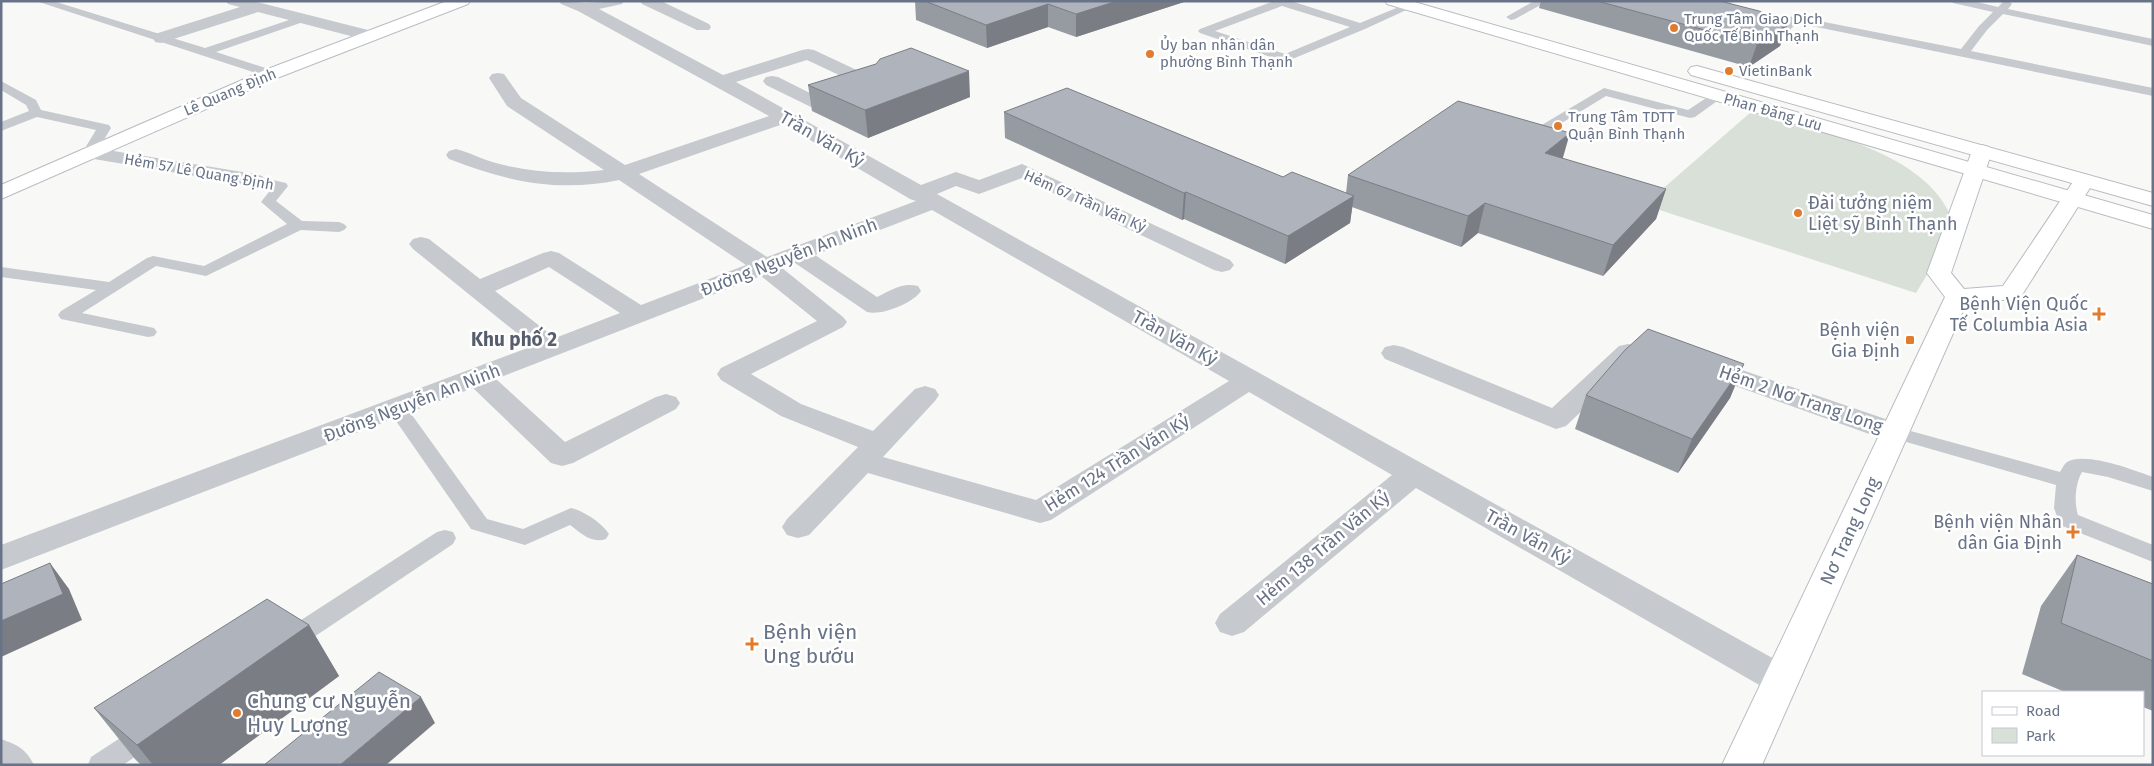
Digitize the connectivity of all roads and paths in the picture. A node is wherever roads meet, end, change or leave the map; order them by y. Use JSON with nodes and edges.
{"nodes":[{"id":1,"x":41,"y":1,"type":"edge"},
{"id":2,"x":234,"y":1,"type":"edge"},
{"id":3,"x":462,"y":1,"type":"edge"},
{"id":4,"x":616,"y":1,"type":"edge"},
{"id":5,"x":648,"y":1,"type":"edge"},
{"id":6,"x":1393,"y":1,"type":"edge"},
{"id":7,"x":1454,"y":1,"type":"edge"},
{"id":8,"x":1543,"y":1,"type":"edge"},
{"id":9,"x":1957,"y":1,"type":"edge"},
{"id":10,"x":2009,"y":1,"type":"edge"},
{"id":11,"x":576,"y":5,"type":"edge"},
{"id":12,"x":1410,"y":6,"type":"junction"},
{"id":13,"x":257,"y":7,"type":"junction"},
{"id":14,"x":2002,"y":11,"type":"junction"},
{"id":15,"x":1510,"y":17,"type":"junction"},
{"id":16,"x":302,"y":19,"type":"junction"},
{"id":17,"x":703,"y":26,"type":"dead end"},
{"id":18,"x":1539,"y":26,"type":"dead end"},
{"id":19,"x":1753,"y":26,"type":"edge"},
{"id":20,"x":1361,"y":27,"type":"junction"},
{"id":21,"x":370,"y":36,"type":"junction"},
{"id":22,"x":161,"y":38,"type":"junction"},
{"id":23,"x":2153,"y":43,"type":"edge"},
{"id":24,"x":205,"y":52,"type":"junction"},
{"id":25,"x":1963,"y":54,"type":"junction"},
{"id":26,"x":1683,"y":66,"type":"dead end"},
{"id":27,"x":271,"y":74,"type":"junction"},
{"id":28,"x":498,"y":78,"type":"dead end"},
{"id":29,"x":721,"y":81,"type":"junction"},
{"id":30,"x":772,"y":81,"type":"dead end"},
{"id":31,"x":1,"y":85,"type":"edge"},
{"id":32,"x":2153,"y":92,"type":"edge"},
{"id":33,"x":1718,"y":96,"type":"junction"},
{"id":34,"x":36,"y":114,"type":"junction"},
{"id":35,"x":784,"y":117,"type":"junction"},
{"id":36,"x":1,"y":127,"type":"edge"},
{"id":37,"x":1537,"y":132,"type":"edge"},
{"id":38,"x":89,"y":153,"type":"junction"},
{"id":39,"x":456,"y":155,"type":"dead end"},
{"id":40,"x":1979,"y":162,"type":"junction"},
{"id":41,"x":623,"y":173,"type":"junction"},
{"id":42,"x":255,"y":180,"type":"joint"},
{"id":43,"x":2084,"y":180,"type":"junction"},
{"id":44,"x":1,"y":193,"type":"edge"},
{"id":45,"x":926,"y":198,"type":"junction"},
{"id":46,"x":2071,"y":200,"type":"junction"},
{"id":47,"x":2153,"y":200,"type":"edge"},
{"id":48,"x":2153,"y":222,"type":"edge"},
{"id":49,"x":298,"y":225,"type":"junction"},
{"id":50,"x":340,"y":227,"type":"dead end"},
{"id":51,"x":421,"y":244,"type":"dead end"},
{"id":52,"x":797,"y":254,"type":"junction"},
{"id":53,"x":1222,"y":265,"type":"dead end"},
{"id":54,"x":764,"y":266,"type":"junction"},
{"id":55,"x":1,"y":272,"type":"edge"},
{"id":56,"x":112,"y":287,"type":"junction"},
{"id":57,"x":478,"y":289,"type":"junction"},
{"id":58,"x":909,"y":291,"type":"dead end"},
{"id":59,"x":1957,"y":297,"type":"junction"},
{"id":60,"x":638,"y":314,"type":"junction"},
{"id":61,"x":148,"y":332,"type":"dead end"},
{"id":62,"x":1648,"y":346,"type":"edge"},
{"id":63,"x":552,"y":348,"type":"junction"},
{"id":64,"x":1394,"y":353,"type":"dead end"},
{"id":65,"x":1685,"y":358,"type":"edge"},
{"id":66,"x":477,"y":378,"type":"junction"},
{"id":67,"x":1248,"y":380,"type":"junction"},
{"id":68,"x":924,"y":395,"type":"dead end"},
{"id":69,"x":666,"y":402,"type":"dead end"},
{"id":70,"x":398,"y":408,"type":"junction"},
{"id":71,"x":1896,"y":432,"type":"junction"},
{"id":72,"x":870,"y":452,"type":"junction"},
{"id":73,"x":1414,"y":473,"type":"junction"},
{"id":74,"x":2067,"y":481,"type":"junction"},
{"id":75,"x":2153,"y":484,"type":"edge"},
{"id":76,"x":798,"y":527,"type":"dead end"},
{"id":77,"x":598,"y":534,"type":"dead end"},
{"id":78,"x":445,"y":538,"type":"dead end"},
{"id":79,"x":2153,"y":554,"type":"edge"},
{"id":80,"x":1,"y":558,"type":"edge"},
{"id":81,"x":1232,"y":623,"type":"dead end"},
{"id":82,"x":272,"y":652,"type":"edge"},
{"id":83,"x":1781,"y":680,"type":"junction"},
{"id":84,"x":165,"y":723,"type":"edge"},
{"id":85,"x":1,"y":756,"type":"edge"},
{"id":86,"x":14,"y":765,"type":"edge"},
{"id":87,"x":101,"y":765,"type":"edge"},
{"id":88,"x":1742,"y":765,"type":"edge"}],
"edges":[{"from":1,"to":22,"type":"lane"},
{"from":2,"to":13,"type":"street"},
{"from":3,"to":21,"type":"main road","name":"Lê Quang Định"},
{"from":4,"to":11,"type":"street"},
{"from":5,"to":17,"type":"street"},
{"from":6,"to":12,"type":"main road","name":"Phan Đăng Lưu"},
{"from":7,"to":15,"type":"main road"},
{"from":8,"to":15,"type":"lane"},
{"from":9,"to":14,"type":"lane"},
{"from":10,"to":14,"type":"lane"},
{"from":11,"to":29,"type":"street","name":"Trần Văn Kỷ"},
{"from":12,"to":20,"type":"lane"},
{"from":12,"to":33,"type":"main road","name":"Phan Đăng Lưu"},
{"from":13,"to":16,"type":"street"},
{"from":13,"to":22,"type":"street"},
{"from":14,"to":23,"type":"lane"},
{"from":14,"to":25,"type":"lane"},
{"from":15,"to":18,"type":"main road"},
{"from":16,"to":21,"type":"street"},
{"from":16,"to":24,"type":"lane"},
{"from":19,"to":25,"type":"lane"},
{"from":20,"to":20,"type":"lane"},
{"from":21,"to":27,"type":"main road","name":"Lê Quang Định"},
{"from":22,"to":24,"type":"lane"},
{"from":24,"to":27,"type":"lane"},
{"from":25,"to":32,"type":"lane"},
{"from":26,"to":40,"type":"main road","name":"Phan Đăng Lưu"},
{"from":27,"to":38,"type":"main road","name":"Lê Quang Định"},
{"from":28,"to":41,"type":"street"},
{"from":29,"to":30,"type":"street"},
{"from":29,"to":35,"type":"street","name":"Trần Văn Kỷ"},
{"from":31,"to":34,"type":"lane"},
{"from":33,"to":37,"type":"lane"},
{"from":33,"to":40,"type":"main road","name":"Phan Đăng Lưu"},
{"from":34,"to":36,"type":"lane"},
{"from":34,"to":38,"type":"lane"},
{"from":35,"to":41,"type":"street"},
{"from":35,"to":45,"type":"street","name":"Trần Văn Kỷ"},
{"from":38,"to":42,"type":"street","name":"Hẻm 57 Lê Quang Định"},
{"from":38,"to":44,"type":"main road","name":"Lê Quang Định"},
{"from":39,"to":41,"type":"street"},
{"from":40,"to":43,"type":"main road","name":"Phan Đăng Lưu"},
{"from":40,"to":46,"type":"main road","name":"Phan Đăng Lưu"},
{"from":40,"to":59,"type":"main road"},
{"from":41,"to":54,"type":"street"},
{"from":42,"to":49,"type":"lane","name":"Hẻm 57 Lê Quang Định"},
{"from":43,"to":46,"type":"main road"},
{"from":43,"to":47,"type":"main road","name":"Phan Đăng Lưu"},
{"from":45,"to":52,"type":"street","name":"Đường Nguyễn An Ninh"},
{"from":45,"to":53,"type":"street","name":"Hẻm 67 Trần Văn Kỷ"},
{"from":45,"to":67,"type":"street","name":"Trần Văn Kỷ"},
{"from":46,"to":48,"type":"main road","name":"Phan Đăng Lưu"},
{"from":46,"to":59,"type":"main road"},
{"from":49,"to":50,"type":"lane"},
{"from":49,"to":56,"type":"lane"},
{"from":51,"to":57,"type":"street"},
{"from":52,"to":54,"type":"street","name":"Đường Nguyễn An Ninh"},
{"from":52,"to":58,"type":"street"},
{"from":54,"to":60,"type":"street","name":"Đường Nguyễn An Ninh"},
{"from":54,"to":72,"type":"street","name":"Hẻm 124 Trần Văn Kỷ"},
{"from":55,"to":56,"type":"lane"},
{"from":56,"to":61,"type":"lane"},
{"from":57,"to":60,"type":"street"},
{"from":57,"to":63,"type":"street"},
{"from":59,"to":71,"type":"main road","name":"Nơ Trang Long"},
{"from":60,"to":63,"type":"street","name":"Đường Nguyễn An Ninh"},
{"from":62,"to":64,"type":"street"},
{"from":63,"to":66,"type":"street","name":"Đường Nguyễn An Ninh"},
{"from":65,"to":71,"type":"street","name":"Hẻm 2 Nơ Trang Long"},
{"from":66,"to":69,"type":"street"},
{"from":66,"to":70,"type":"street","name":"Đường Nguyễn An Ninh"},
{"from":67,"to":72,"type":"street","name":"Hẻm 124 Trần Văn Kỷ"},
{"from":67,"to":73,"type":"street","name":"Trần Văn Kỷ"},
{"from":68,"to":72,"type":"street"},
{"from":70,"to":77,"type":"lane"},
{"from":70,"to":80,"type":"street","name":"Đường Nguyễn An Ninh"},
{"from":71,"to":74,"type":"lane"},
{"from":71,"to":83,"type":"main road","name":"Nơ Trang Long"},
{"from":72,"to":76,"type":"street"},
{"from":73,"to":81,"type":"street","name":"Hẻm 138 Trần Văn Kỷ"},
{"from":73,"to":83,"type":"street","name":"Trần Văn Kỷ"},
{"from":74,"to":75,"type":"lane"},
{"from":74,"to":79,"type":"lane"},
{"from":78,"to":82,"type":"lane"},
{"from":83,"to":88,"type":"main road","name":"Nơ Trang Long"},
{"from":84,"to":87,"type":"lane"},
{"from":85,"to":86,"type":"street"}]}
